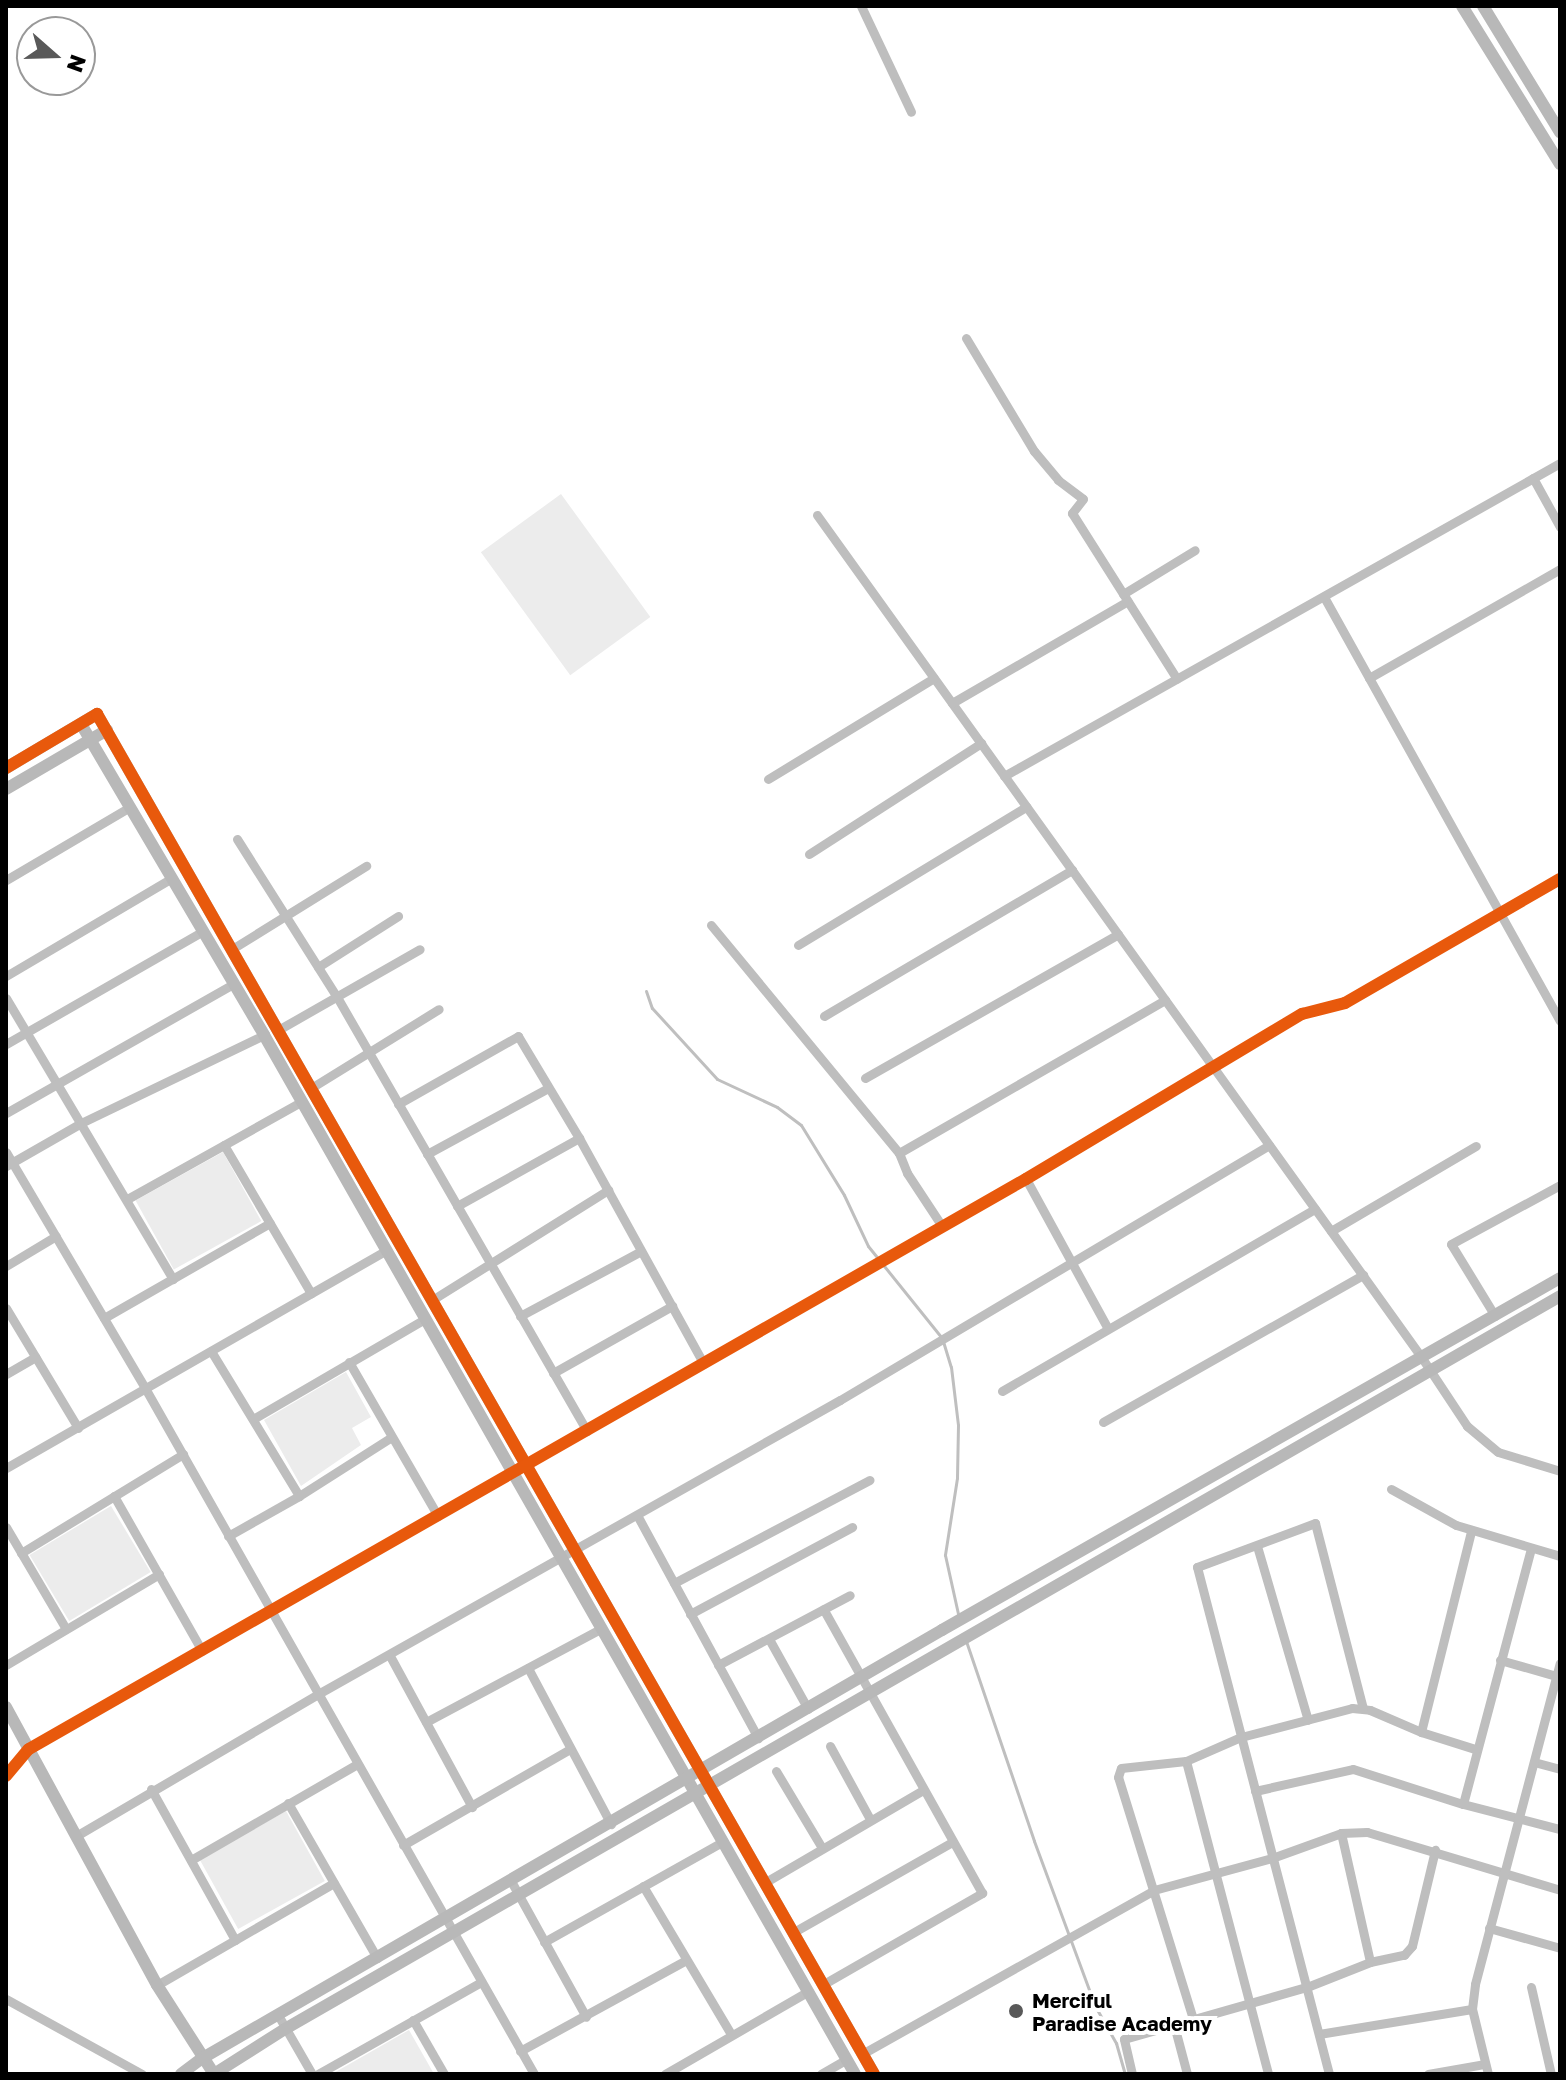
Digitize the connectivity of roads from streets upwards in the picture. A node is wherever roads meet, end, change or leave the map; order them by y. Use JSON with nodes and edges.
{"nodes":[{"id":1,"x":861,"y":6,"type":"edge"},
{"id":2,"x":1462,"y":6,"type":"edge"},
{"id":3,"x":1483,"y":6,"type":"edge"},
{"id":4,"x":911,"y":112,"type":"dead end"},
{"id":5,"x":1560,"y":132,"type":"edge"},
{"id":6,"x":1560,"y":164,"type":"edge"},
{"id":7,"x":966,"y":338,"type":"dead end"},
{"id":8,"x":1560,"y":463,"type":"edge"},
{"id":9,"x":1533,"y":478,"type":"junction"},
{"id":10,"x":817,"y":515,"type":"dead end"},
{"id":11,"x":1560,"y":527,"type":"edge"},
{"id":12,"x":1195,"y":550,"type":"dead end"},
{"id":13,"x":1560,"y":569,"type":"edge"},
{"id":14,"x":1125,"y":597,"type":"junction"},
{"id":15,"x":1324,"y":597,"type":"junction"},
{"id":16,"x":934,"y":678,"type":"junction"},
{"id":17,"x":1369,"y":678,"type":"junction"},
{"id":18,"x":1177,"y":679,"type":"junction"},
{"id":19,"x":952,"y":703,"type":"junction"},
{"id":20,"x":81,"y":724,"type":"junction"},
{"id":21,"x":107,"y":730,"type":"junction"},
{"id":22,"x":90,"y":740,"type":"junction"},
{"id":23,"x":981,"y":743,"type":"junction"},
{"id":24,"x":6,"y":768,"type":"edge"},
{"id":25,"x":1004,"y":776,"type":"junction"},
{"id":26,"x":768,"y":779,"type":"dead end"},
{"id":27,"x":6,"y":789,"type":"edge"},
{"id":28,"x":130,"y":807,"type":"junction"},
{"id":29,"x":1026,"y":807,"type":"junction"},
{"id":30,"x":237,"y":839,"type":"dead end"},
{"id":31,"x":809,"y":854,"type":"dead end"},
{"id":32,"x":366,"y":866,"type":"dead end"},
{"id":33,"x":1072,"y":870,"type":"junction"},
{"id":34,"x":172,"y":878,"type":"junction"},
{"id":35,"x":1560,"y":879,"type":"edge"},
{"id":36,"x":6,"y":880,"type":"edge"},
{"id":37,"x":1500,"y":914,"type":"junction"},
{"id":38,"x":398,"y":916,"type":"dead end"},
{"id":39,"x":286,"y":917,"type":"junction"},
{"id":40,"x":711,"y":925,"type":"dead end"},
{"id":41,"x":203,"y":931,"type":"junction"},
{"id":42,"x":1118,"y":934,"type":"junction"},
{"id":43,"x":798,"y":945,"type":"dead end"},
{"id":44,"x":232,"y":949,"type":"junction"},
{"id":45,"x":420,"y":949,"type":"dead end"},
{"id":46,"x":318,"y":967,"type":"junction"},
{"id":47,"x":6,"y":976,"type":"edge"},
{"id":48,"x":233,"y":984,"type":"junction"},
{"id":49,"x":337,"y":997,"type":"junction"},
{"id":50,"x":6,"y":998,"type":"edge"},
{"id":51,"x":1165,"y":1000,"type":"junction"},
{"id":52,"x":439,"y":1009,"type":"dead end"},
{"id":53,"x":824,"y":1016,"type":"dead end"},
{"id":54,"x":1560,"y":1021,"type":"edge"},
{"id":55,"x":278,"y":1030,"type":"junction"},
{"id":56,"x":26,"y":1033,"type":"junction"},
{"id":57,"x":264,"y":1035,"type":"junction"},
{"id":58,"x":6,"y":1044,"type":"edge"},
{"id":59,"x":369,"y":1052,"type":"junction"},
{"id":60,"x":1213,"y":1067,"type":"junction"},
{"id":61,"x":865,"y":1078,"type":"dead end"},
{"id":62,"x":57,"y":1084,"type":"junction"},
{"id":63,"x":311,"y":1088,"type":"junction"},
{"id":64,"x":548,"y":1088,"type":"junction"},
{"id":65,"x":301,"y":1102,"type":"junction"},
{"id":66,"x":398,"y":1104,"type":"junction"},
{"id":67,"x":6,"y":1113,"type":"edge"},
{"id":68,"x":81,"y":1123,"type":"junction"},
{"id":69,"x":579,"y":1138,"type":"junction"},
{"id":70,"x":224,"y":1145,"type":"junction"},
{"id":71,"x":1269,"y":1145,"type":"junction"},
{"id":72,"x":1476,"y":1146,"type":"dead end"},
{"id":73,"x":6,"y":1152,"type":"edge"},
{"id":74,"x":899,"y":1153,"type":"junction"},
{"id":75,"x":427,"y":1154,"type":"junction"},
{"id":76,"x":9,"y":1164,"type":"edge"},
{"id":77,"x":1026,"y":1179,"type":"junction"},
{"id":78,"x":1560,"y":1185,"type":"edge"},
{"id":79,"x":608,"y":1190,"type":"junction"},
{"id":80,"x":129,"y":1198,"type":"junction"},
{"id":81,"x":457,"y":1206,"type":"junction"},
{"id":82,"x":1315,"y":1209,"type":"junction"},
{"id":83,"x":270,"y":1223,"type":"junction"},
{"id":84,"x":942,"y":1226,"type":"junction"},
{"id":85,"x":1331,"y":1231,"type":"junction"},
{"id":86,"x":56,"y":1236,"type":"junction"},
{"id":87,"x":386,"y":1250,"type":"junction"},
{"id":88,"x":641,"y":1251,"type":"junction"},
{"id":89,"x":490,"y":1263,"type":"junction"},
{"id":90,"x":1072,"y":1263,"type":"junction"},
{"id":91,"x":6,"y":1266,"type":"edge"},
{"id":92,"x":1363,"y":1275,"type":"junction"},
{"id":93,"x":1560,"y":1278,"type":"edge"},
{"id":94,"x":173,"y":1279,"type":"junction"},
{"id":95,"x":311,"y":1293,"type":"junction"},
{"id":96,"x":1560,"y":1296,"type":"edge"},
{"id":97,"x":432,"y":1300,"type":"junction"},
{"id":98,"x":672,"y":1306,"type":"junction"},
{"id":99,"x":6,"y":1308,"type":"edge"},
{"id":100,"x":520,"y":1316,"type":"junction"},
{"id":101,"x":1495,"y":1316,"type":"junction"},
{"id":102,"x":104,"y":1318,"type":"junction"},
{"id":103,"x":425,"y":1319,"type":"junction"},
{"id":104,"x":1107,"y":1327,"type":"junction"},
{"id":105,"x":211,"y":1351,"type":"junction"},
{"id":106,"x":35,"y":1357,"type":"junction"},
{"id":107,"x":1422,"y":1358,"type":"junction"},
{"id":108,"x":349,"y":1362,"type":"junction"},
{"id":109,"x":704,"y":1364,"type":"junction"},
{"id":110,"x":1429,"y":1371,"type":"junction"},
{"id":111,"x":553,"y":1373,"type":"junction"},
{"id":112,"x":6,"y":1374,"type":"edge"},
{"id":113,"x":145,"y":1388,"type":"junction"},
{"id":114,"x":1002,"y":1391,"type":"dead end"},
{"id":115,"x":253,"y":1419,"type":"junction"},
{"id":116,"x":1103,"y":1422,"type":"dead end"},
{"id":117,"x":78,"y":1428,"type":"junction"},
{"id":118,"x":587,"y":1431,"type":"junction"},
{"id":119,"x":390,"y":1438,"type":"junction"},
{"id":120,"x":183,"y":1454,"type":"junction"},
{"id":121,"x":6,"y":1468,"type":"edge"},
{"id":122,"x":520,"y":1468,"type":"junction"},
{"id":123,"x":1560,"y":1471,"type":"edge"},
{"id":124,"x":869,"y":1480,"type":"dead end"},
{"id":125,"x":1391,"y":1489,"type":"dead end"},
{"id":126,"x":114,"y":1496,"type":"junction"},
{"id":127,"x":299,"y":1496,"type":"junction"},
{"id":128,"x":637,"y":1515,"type":"junction"},
{"id":129,"x":438,"y":1516,"type":"junction"},
{"id":130,"x":6,"y":1527,"type":"edge"},
{"id":131,"x":852,"y":1527,"type":"dead end"},
{"id":132,"x":1471,"y":1531,"type":"junction"},
{"id":133,"x":228,"y":1536,"type":"junction"},
{"id":134,"x":1257,"y":1546,"type":"junction"},
{"id":135,"x":1531,"y":1548,"type":"junction"},
{"id":136,"x":21,"y":1553,"type":"junction"},
{"id":137,"x":568,"y":1554,"type":"junction"},
{"id":138,"x":1560,"y":1556,"type":"edge"},
{"id":139,"x":159,"y":1574,"type":"junction"},
{"id":140,"x":674,"y":1583,"type":"junction"},
{"id":141,"x":850,"y":1595,"type":"dead end"},
{"id":142,"x":823,"y":1609,"type":"junction"},
{"id":143,"x":271,"y":1611,"type":"junction"},
{"id":144,"x":690,"y":1614,"type":"junction"},
{"id":145,"x":66,"y":1629,"type":"junction"},
{"id":146,"x":600,"y":1629,"type":"junction"},
{"id":147,"x":769,"y":1639,"type":"junction"},
{"id":148,"x":202,"y":1651,"type":"junction"},
{"id":149,"x":390,"y":1656,"type":"junction"},
{"id":150,"x":1500,"y":1660,"type":"junction"},
{"id":151,"x":1560,"y":1663,"type":"edge"},
{"id":152,"x":6,"y":1665,"type":"edge"},
{"id":153,"x":718,"y":1665,"type":"junction"},
{"id":154,"x":528,"y":1668,"type":"junction"},
{"id":155,"x":1556,"y":1676,"type":"junction"},
{"id":156,"x":860,"y":1678,"type":"junction"},
{"id":157,"x":869,"y":1692,"type":"junction"},
{"id":158,"x":318,"y":1694,"type":"junction"},
{"id":159,"x":6,"y":1707,"type":"edge"},
{"id":160,"x":1363,"y":1708,"type":"junction"},
{"id":161,"x":808,"y":1709,"type":"junction"},
{"id":162,"x":1308,"y":1720,"type":"junction"},
{"id":163,"x":426,"y":1722,"type":"junction"},
{"id":164,"x":1421,"y":1732,"type":"junction"},
{"id":165,"x":1241,"y":1737,"type":"junction"},
{"id":166,"x":758,"y":1738,"type":"junction"},
{"id":167,"x":830,"y":1746,"type":"dead end"},
{"id":168,"x":29,"y":1749,"type":"junction"},
{"id":169,"x":570,"y":1749,"type":"junction"},
{"id":170,"x":1475,"y":1749,"type":"junction"},
{"id":171,"x":1186,"y":1761,"type":"junction"},
{"id":172,"x":1534,"y":1762,"type":"junction"},
{"id":173,"x":357,"y":1764,"type":"junction"},
{"id":174,"x":1560,"y":1769,"type":"edge"},
{"id":175,"x":701,"y":1771,"type":"junction"},
{"id":176,"x":776,"y":1771,"type":"dead end"},
{"id":177,"x":6,"y":1776,"type":"edge"},
{"id":178,"x":686,"y":1780,"type":"junction"},
{"id":179,"x":709,"y":1784,"type":"junction"},
{"id":180,"x":151,"y":1789,"type":"junction"},
{"id":181,"x":923,"y":1790,"type":"junction"},
{"id":182,"x":1255,"y":1791,"type":"junction"},
{"id":183,"x":695,"y":1794,"type":"junction"},
{"id":184,"x":288,"y":1803,"type":"junction"},
{"id":185,"x":1463,"y":1804,"type":"junction"},
{"id":186,"x":472,"y":1807,"type":"junction"},
{"id":187,"x":1519,"y":1818,"type":"junction"},
{"id":188,"x":870,"y":1819,"type":"junction"},
{"id":189,"x":611,"y":1824,"type":"junction"},
{"id":190,"x":1560,"y":1829,"type":"edge"},
{"id":191,"x":1341,"y":1833,"type":"junction"},
{"id":192,"x":76,"y":1836,"type":"junction"},
{"id":193,"x":724,"y":1841,"type":"junction"},
{"id":194,"x":952,"y":1842,"type":"junction"},
{"id":195,"x":403,"y":1845,"type":"junction"},
{"id":196,"x":822,"y":1848,"type":"junction"},
{"id":197,"x":1435,"y":1850,"type":"junction"},
{"id":198,"x":1272,"y":1858,"type":"junction"},
{"id":199,"x":191,"y":1860,"type":"junction"},
{"id":200,"x":1215,"y":1871,"type":"junction"},
{"id":201,"x":1504,"y":1874,"type":"junction"},
{"id":202,"x":511,"y":1881,"type":"junction"},
{"id":203,"x":334,"y":1883,"type":"junction"},
{"id":204,"x":764,"y":1883,"type":"junction"},
{"id":205,"x":643,"y":1886,"type":"junction"},
{"id":206,"x":1154,"y":1890,"type":"junction"},
{"id":207,"x":1560,"y":1890,"type":"edge"},
{"id":208,"x":519,"y":1895,"type":"junction"},
{"id":209,"x":445,"y":1919,"type":"junction"},
{"id":210,"x":1489,"y":1928,"type":"junction"},
{"id":211,"x":453,"y":1933,"type":"junction"},
{"id":212,"x":792,"y":1933,"type":"junction"},
{"id":213,"x":235,"y":1940,"type":"junction"},
{"id":214,"x":544,"y":1942,"type":"junction"},
{"id":215,"x":1560,"y":1948,"type":"edge"},
{"id":216,"x":377,"y":1958,"type":"junction"},
{"id":217,"x":686,"y":1960,"type":"junction"},
{"id":218,"x":1370,"y":1962,"type":"junction"},
{"id":219,"x":481,"y":1982,"type":"junction"},
{"id":220,"x":157,"y":1985,"type":"junction"},
{"id":221,"x":822,"y":1985,"type":"junction"},
{"id":222,"x":1307,"y":1987,"type":"junction"},
{"id":223,"x":1531,"y":1987,"type":"dead end"},
{"id":224,"x":809,"y":1991,"type":"junction"},
{"id":225,"x":6,"y":1999,"type":"edge"},
{"id":226,"x":1250,"y":2003,"type":"junction"},
{"id":227,"x":1472,"y":2009,"type":"junction"},
{"id":228,"x":278,"y":2015,"type":"junction"},
{"id":229,"x":586,"y":2017,"type":"junction"},
{"id":230,"x":1193,"y":2019,"type":"junction"},
{"id":231,"x":413,"y":2020,"type":"junction"},
{"id":232,"x":1174,"y":2025,"type":"junction"},
{"id":233,"x":285,"y":2029,"type":"junction"},
{"id":234,"x":731,"y":2034,"type":"junction"},
{"id":235,"x":1319,"y":2034,"type":"junction"},
{"id":236,"x":520,"y":2051,"type":"junction"},
{"id":237,"x":862,"y":2054,"type":"junction"},
{"id":238,"x":201,"y":2059,"type":"junction"},
{"id":239,"x":847,"y":2059,"type":"junction"},
{"id":240,"x":1486,"y":2069,"type":"edge"},
{"id":241,"x":142,"y":2074,"type":"edge"},
{"id":242,"x":181,"y":2074,"type":"edge"},
{"id":243,"x":214,"y":2074,"type":"edge"},
{"id":244,"x":312,"y":2074,"type":"edge"},
{"id":245,"x":318,"y":2074,"type":"edge"},
{"id":246,"x":444,"y":2074,"type":"edge"},
{"id":247,"x":534,"y":2074,"type":"edge"},
{"id":248,"x":665,"y":2074,"type":"edge"},
{"id":249,"x":821,"y":2074,"type":"edge"},
{"id":250,"x":855,"y":2074,"type":"edge"},
{"id":251,"x":874,"y":2074,"type":"edge"},
{"id":252,"x":1132,"y":2074,"type":"edge"},
{"id":253,"x":1187,"y":2074,"type":"edge"},
{"id":254,"x":1268,"y":2074,"type":"edge"},
{"id":255,"x":1329,"y":2074,"type":"edge"},
{"id":256,"x":1428,"y":2074,"type":"edge"},
{"id":257,"x":1551,"y":2074,"type":"edge"}],
"edges":[{"from":1,"to":4,"type":"street"},
{"from":2,"to":6,"type":"street"},
{"from":3,"to":5,"type":"street"},
{"from":7,"to":14,"type":"street"},
{"from":8,"to":9,"type":"street"},
{"from":9,"to":11,"type":"street"},
{"from":9,"to":15,"type":"street"},
{"from":10,"to":16,"type":"street"},
{"from":12,"to":14,"type":"street"},
{"from":13,"to":17,"type":"street"},
{"from":14,"to":18,"type":"street"},
{"from":14,"to":19,"type":"street"},
{"from":15,"to":17,"type":"street"},
{"from":15,"to":18,"type":"street"},
{"from":16,"to":19,"type":"street"},
{"from":16,"to":26,"type":"street"},
{"from":17,"to":37,"type":"street"},
{"from":18,"to":25,"type":"street"},
{"from":19,"to":23,"type":"street"},
{"from":20,"to":21,"type":"street"},
{"from":20,"to":22,"type":"street"},
{"from":20,"to":24,"type":"street"},
{"from":21,"to":22,"type":"street"},
{"from":21,"to":44,"type":"street"},
{"from":22,"to":27,"type":"street"},
{"from":22,"to":28,"type":"street"},
{"from":23,"to":25,"type":"street"},
{"from":23,"to":31,"type":"street"},
{"from":25,"to":29,"type":"street"},
{"from":28,"to":34,"type":"street"},
{"from":28,"to":36,"type":"street"},
{"from":29,"to":33,"type":"street"},
{"from":29,"to":43,"type":"street"},
{"from":30,"to":39,"type":"street"},
{"from":32,"to":39,"type":"street"},
{"from":33,"to":42,"type":"street"},
{"from":33,"to":53,"type":"street"},
{"from":34,"to":41,"type":"street"},
{"from":34,"to":47,"type":"street"},
{"from":35,"to":37,"type":"street"},
{"from":37,"to":54,"type":"street"},
{"from":37,"to":60,"type":"street"},
{"from":38,"to":46,"type":"street"},
{"from":39,"to":44,"type":"street"},
{"from":39,"to":46,"type":"street"},
{"from":40,"to":74,"type":"street"},
{"from":41,"to":48,"type":"street"},
{"from":41,"to":56,"type":"street"},
{"from":42,"to":51,"type":"street"},
{"from":42,"to":61,"type":"street"},
{"from":44,"to":55,"type":"street"},
{"from":45,"to":49,"type":"street"},
{"from":46,"to":49,"type":"street"},
{"from":48,"to":57,"type":"street"},
{"from":48,"to":62,"type":"street"},
{"from":49,"to":55,"type":"street"},
{"from":49,"to":59,"type":"street"},
{"from":50,"to":56,"type":"street"},
{"from":51,"to":60,"type":"street"},
{"from":51,"to":74,"type":"street"},
{"from":52,"to":59,"type":"street"},
{"from":55,"to":63,"type":"street"},
{"from":56,"to":58,"type":"street"},
{"from":56,"to":62,"type":"street"},
{"from":57,"to":65,"type":"street"},
{"from":57,"to":68,"type":"street"},
{"from":59,"to":63,"type":"street"},
{"from":59,"to":66,"type":"street"},
{"from":60,"to":71,"type":"street"},
{"from":60,"to":77,"type":"street"},
{"from":62,"to":67,"type":"street"},
{"from":62,"to":68,"type":"street"},
{"from":63,"to":97,"type":"street"},
{"from":64,"to":66,"type":"street"},
{"from":64,"to":69,"type":"street"},
{"from":64,"to":75,"type":"street"},
{"from":65,"to":70,"type":"street"},
{"from":65,"to":87,"type":"street"},
{"from":66,"to":75,"type":"street"},
{"from":68,"to":76,"type":"street"},
{"from":68,"to":80,"type":"street"},
{"from":69,"to":79,"type":"street"},
{"from":69,"to":81,"type":"street"},
{"from":70,"to":80,"type":"street"},
{"from":70,"to":83,"type":"street"},
{"from":71,"to":82,"type":"street"},
{"from":71,"to":90,"type":"street"},
{"from":72,"to":85,"type":"street"},
{"from":73,"to":76,"type":"street"},
{"from":74,"to":84,"type":"street"},
{"from":75,"to":81,"type":"street"},
{"from":76,"to":86,"type":"street"},
{"from":77,"to":84,"type":"street"},
{"from":77,"to":90,"type":"street"},
{"from":78,"to":101,"type":"street"},
{"from":79,"to":88,"type":"street"},
{"from":79,"to":89,"type":"street"},
{"from":80,"to":94,"type":"street"},
{"from":81,"to":89,"type":"street"},
{"from":82,"to":85,"type":"street"},
{"from":82,"to":104,"type":"street"},
{"from":83,"to":94,"type":"street"},
{"from":83,"to":95,"type":"street"},
{"from":84,"to":109,"type":"street"},
{"from":85,"to":92,"type":"street"},
{"from":86,"to":91,"type":"street"},
{"from":86,"to":102,"type":"street"},
{"from":87,"to":95,"type":"street"},
{"from":87,"to":103,"type":"street"},
{"from":88,"to":98,"type":"street"},
{"from":88,"to":100,"type":"street"},
{"from":89,"to":97,"type":"street"},
{"from":89,"to":100,"type":"street"},
{"from":90,"to":104,"type":"street"},
{"from":90,"to":128,"type":"street"},
{"from":92,"to":107,"type":"street"},
{"from":92,"to":116,"type":"street"},
{"from":93,"to":101,"type":"street"},
{"from":94,"to":102,"type":"street"},
{"from":95,"to":105,"type":"street"},
{"from":96,"to":110,"type":"street"},
{"from":97,"to":122,"type":"street"},
{"from":98,"to":109,"type":"street"},
{"from":98,"to":111,"type":"street"},
{"from":99,"to":106,"type":"street"},
{"from":100,"to":111,"type":"street"},
{"from":101,"to":107,"type":"street"},
{"from":102,"to":113,"type":"street"},
{"from":103,"to":108,"type":"street"},
{"from":103,"to":122,"type":"street"},
{"from":104,"to":114,"type":"street"},
{"from":105,"to":113,"type":"street"},
{"from":105,"to":115,"type":"street"},
{"from":106,"to":112,"type":"street"},
{"from":106,"to":117,"type":"street"},
{"from":107,"to":110,"type":"street"},
{"from":107,"to":156,"type":"street"},
{"from":108,"to":115,"type":"street"},
{"from":108,"to":119,"type":"street"},
{"from":109,"to":118,"type":"street"},
{"from":110,"to":123,"type":"street"},
{"from":110,"to":157,"type":"street"},
{"from":111,"to":118,"type":"street"},
{"from":113,"to":117,"type":"street"},
{"from":113,"to":120,"type":"street"},
{"from":115,"to":127,"type":"street"},
{"from":117,"to":121,"type":"street"},
{"from":118,"to":122,"type":"street"},
{"from":119,"to":127,"type":"street"},
{"from":119,"to":129,"type":"street"},
{"from":120,"to":126,"type":"street"},
{"from":120,"to":133,"type":"street"},
{"from":122,"to":129,"type":"street"},
{"from":122,"to":137,"type":"street"},
{"from":124,"to":140,"type":"street"},
{"from":125,"to":132,"type":"street"},
{"from":126,"to":136,"type":"street"},
{"from":126,"to":139,"type":"street"},
{"from":127,"to":133,"type":"street"},
{"from":128,"to":137,"type":"street"},
{"from":128,"to":140,"type":"street"},
{"from":129,"to":143,"type":"street"},
{"from":130,"to":136,"type":"street"},
{"from":131,"to":144,"type":"street"},
{"from":132,"to":135,"type":"street"},
{"from":132,"to":164,"type":"street"},
{"from":133,"to":143,"type":"street"},
{"from":134,"to":160,"type":"street"},
{"from":134,"to":162,"type":"street"},
{"from":134,"to":165,"type":"street"},
{"from":135,"to":138,"type":"street"},
{"from":135,"to":150,"type":"street"},
{"from":136,"to":145,"type":"street"},
{"from":137,"to":146,"type":"street"},
{"from":137,"to":149,"type":"street"},
{"from":137,"to":175,"type":"street"},
{"from":139,"to":145,"type":"street"},
{"from":139,"to":148,"type":"street"},
{"from":140,"to":144,"type":"street"},
{"from":141,"to":142,"type":"street"},
{"from":142,"to":147,"type":"street"},
{"from":142,"to":156,"type":"street"},
{"from":143,"to":148,"type":"street"},
{"from":143,"to":158,"type":"street"},
{"from":144,"to":153,"type":"street"},
{"from":145,"to":152,"type":"street"},
{"from":146,"to":154,"type":"street"},
{"from":146,"to":178,"type":"street"},
{"from":147,"to":153,"type":"street"},
{"from":147,"to":161,"type":"street"},
{"from":148,"to":168,"type":"street"},
{"from":149,"to":158,"type":"street"},
{"from":149,"to":163,"type":"street"},
{"from":150,"to":155,"type":"street"},
{"from":150,"to":170,"type":"street"},
{"from":151,"to":155,"type":"street"},
{"from":153,"to":166,"type":"street"},
{"from":154,"to":163,"type":"street"},
{"from":154,"to":169,"type":"street"},
{"from":155,"to":172,"type":"street"},
{"from":156,"to":157,"type":"street"},
{"from":156,"to":161,"type":"street"},
{"from":157,"to":179,"type":"street"},
{"from":157,"to":181,"type":"street"},
{"from":158,"to":173,"type":"street"},
{"from":158,"to":180,"type":"street"},
{"from":159,"to":168,"type":"street"},
{"from":160,"to":162,"type":"street"},
{"from":160,"to":164,"type":"street"},
{"from":161,"to":166,"type":"street"},
{"from":162,"to":165,"type":"street"},
{"from":163,"to":186,"type":"street"},
{"from":164,"to":170,"type":"street"},
{"from":165,"to":171,"type":"street"},
{"from":165,"to":182,"type":"street"},
{"from":166,"to":175,"type":"street"},
{"from":167,"to":188,"type":"street"},
{"from":168,"to":177,"type":"street"},
{"from":168,"to":192,"type":"street"},
{"from":169,"to":186,"type":"street"},
{"from":169,"to":189,"type":"street"},
{"from":170,"to":185,"type":"street"},
{"from":171,"to":200,"type":"street"},
{"from":171,"to":206,"type":"street"},
{"from":172,"to":174,"type":"street"},
{"from":172,"to":187,"type":"street"},
{"from":173,"to":184,"type":"street"},
{"from":173,"to":195,"type":"street"},
{"from":175,"to":178,"type":"street"},
{"from":175,"to":179,"type":"street"},
{"from":176,"to":196,"type":"street"},
{"from":178,"to":183,"type":"street"},
{"from":178,"to":189,"type":"street"},
{"from":179,"to":183,"type":"street"},
{"from":179,"to":204,"type":"street"},
{"from":180,"to":192,"type":"street"},
{"from":180,"to":199,"type":"street"},
{"from":181,"to":188,"type":"street"},
{"from":181,"to":194,"type":"street"},
{"from":182,"to":185,"type":"street"},
{"from":182,"to":198,"type":"street"},
{"from":183,"to":193,"type":"street"},
{"from":183,"to":208,"type":"street"},
{"from":184,"to":199,"type":"street"},
{"from":184,"to":203,"type":"street"},
{"from":185,"to":187,"type":"street"},
{"from":186,"to":195,"type":"street"},
{"from":187,"to":190,"type":"street"},
{"from":187,"to":201,"type":"street"},
{"from":188,"to":196,"type":"street"},
{"from":189,"to":202,"type":"street"},
{"from":191,"to":197,"type":"street"},
{"from":191,"to":198,"type":"street"},
{"from":191,"to":218,"type":"street"},
{"from":192,"to":220,"type":"street"},
{"from":193,"to":205,"type":"street"},
{"from":193,"to":224,"type":"street"},
{"from":194,"to":212,"type":"street"},
{"from":194,"to":221,"type":"street"},
{"from":195,"to":209,"type":"street"},
{"from":196,"to":204,"type":"street"},
{"from":197,"to":201,"type":"street"},
{"from":197,"to":218,"type":"street"},
{"from":198,"to":200,"type":"street"},
{"from":198,"to":222,"type":"street"},
{"from":199,"to":213,"type":"street"},
{"from":200,"to":206,"type":"street"},
{"from":200,"to":226,"type":"street"},
{"from":201,"to":207,"type":"street"},
{"from":201,"to":210,"type":"street"},
{"from":202,"to":208,"type":"street"},
{"from":202,"to":209,"type":"street"},
{"from":203,"to":213,"type":"street"},
{"from":203,"to":216,"type":"street"},
{"from":204,"to":212,"type":"street"},
{"from":205,"to":214,"type":"street"},
{"from":205,"to":217,"type":"street"},
{"from":206,"to":230,"type":"street"},
{"from":206,"to":237,"type":"street"},
{"from":208,"to":211,"type":"street"},
{"from":208,"to":214,"type":"street"},
{"from":209,"to":211,"type":"street"},
{"from":209,"to":216,"type":"street"},
{"from":210,"to":215,"type":"street"},
{"from":210,"to":227,"type":"street"},
{"from":211,"to":219,"type":"street"},
{"from":211,"to":233,"type":"street"},
{"from":212,"to":221,"type":"street"},
{"from":213,"to":220,"type":"street"},
{"from":214,"to":229,"type":"street"},
{"from":216,"to":228,"type":"street"},
{"from":217,"to":229,"type":"street"},
{"from":217,"to":234,"type":"street"},
{"from":218,"to":222,"type":"street"},
{"from":219,"to":231,"type":"street"},
{"from":219,"to":236,"type":"street"},
{"from":220,"to":238,"type":"street"},
{"from":221,"to":237,"type":"street"},
{"from":222,"to":226,"type":"street"},
{"from":222,"to":235,"type":"street"},
{"from":223,"to":257,"type":"street"},
{"from":224,"to":234,"type":"street"},
{"from":224,"to":239,"type":"street"},
{"from":225,"to":241,"type":"street"},
{"from":226,"to":230,"type":"street"},
{"from":226,"to":254,"type":"street"},
{"from":227,"to":235,"type":"street"},
{"from":227,"to":240,"type":"street"},
{"from":228,"to":233,"type":"street"},
{"from":228,"to":238,"type":"street"},
{"from":229,"to":236,"type":"street"},
{"from":230,"to":232,"type":"street"},
{"from":231,"to":245,"type":"street"},
{"from":231,"to":246,"type":"street"},
{"from":232,"to":252,"type":"street"},
{"from":232,"to":253,"type":"street"},
{"from":233,"to":243,"type":"street"},
{"from":233,"to":244,"type":"street"},
{"from":234,"to":248,"type":"street"},
{"from":235,"to":255,"type":"street"},
{"from":236,"to":247,"type":"street"},
{"from":237,"to":251,"type":"street"},
{"from":238,"to":242,"type":"street"},
{"from":238,"to":243,"type":"street"},
{"from":239,"to":249,"type":"street"},
{"from":239,"to":250,"type":"street"},
{"from":240,"to":256,"type":"street"}]}
